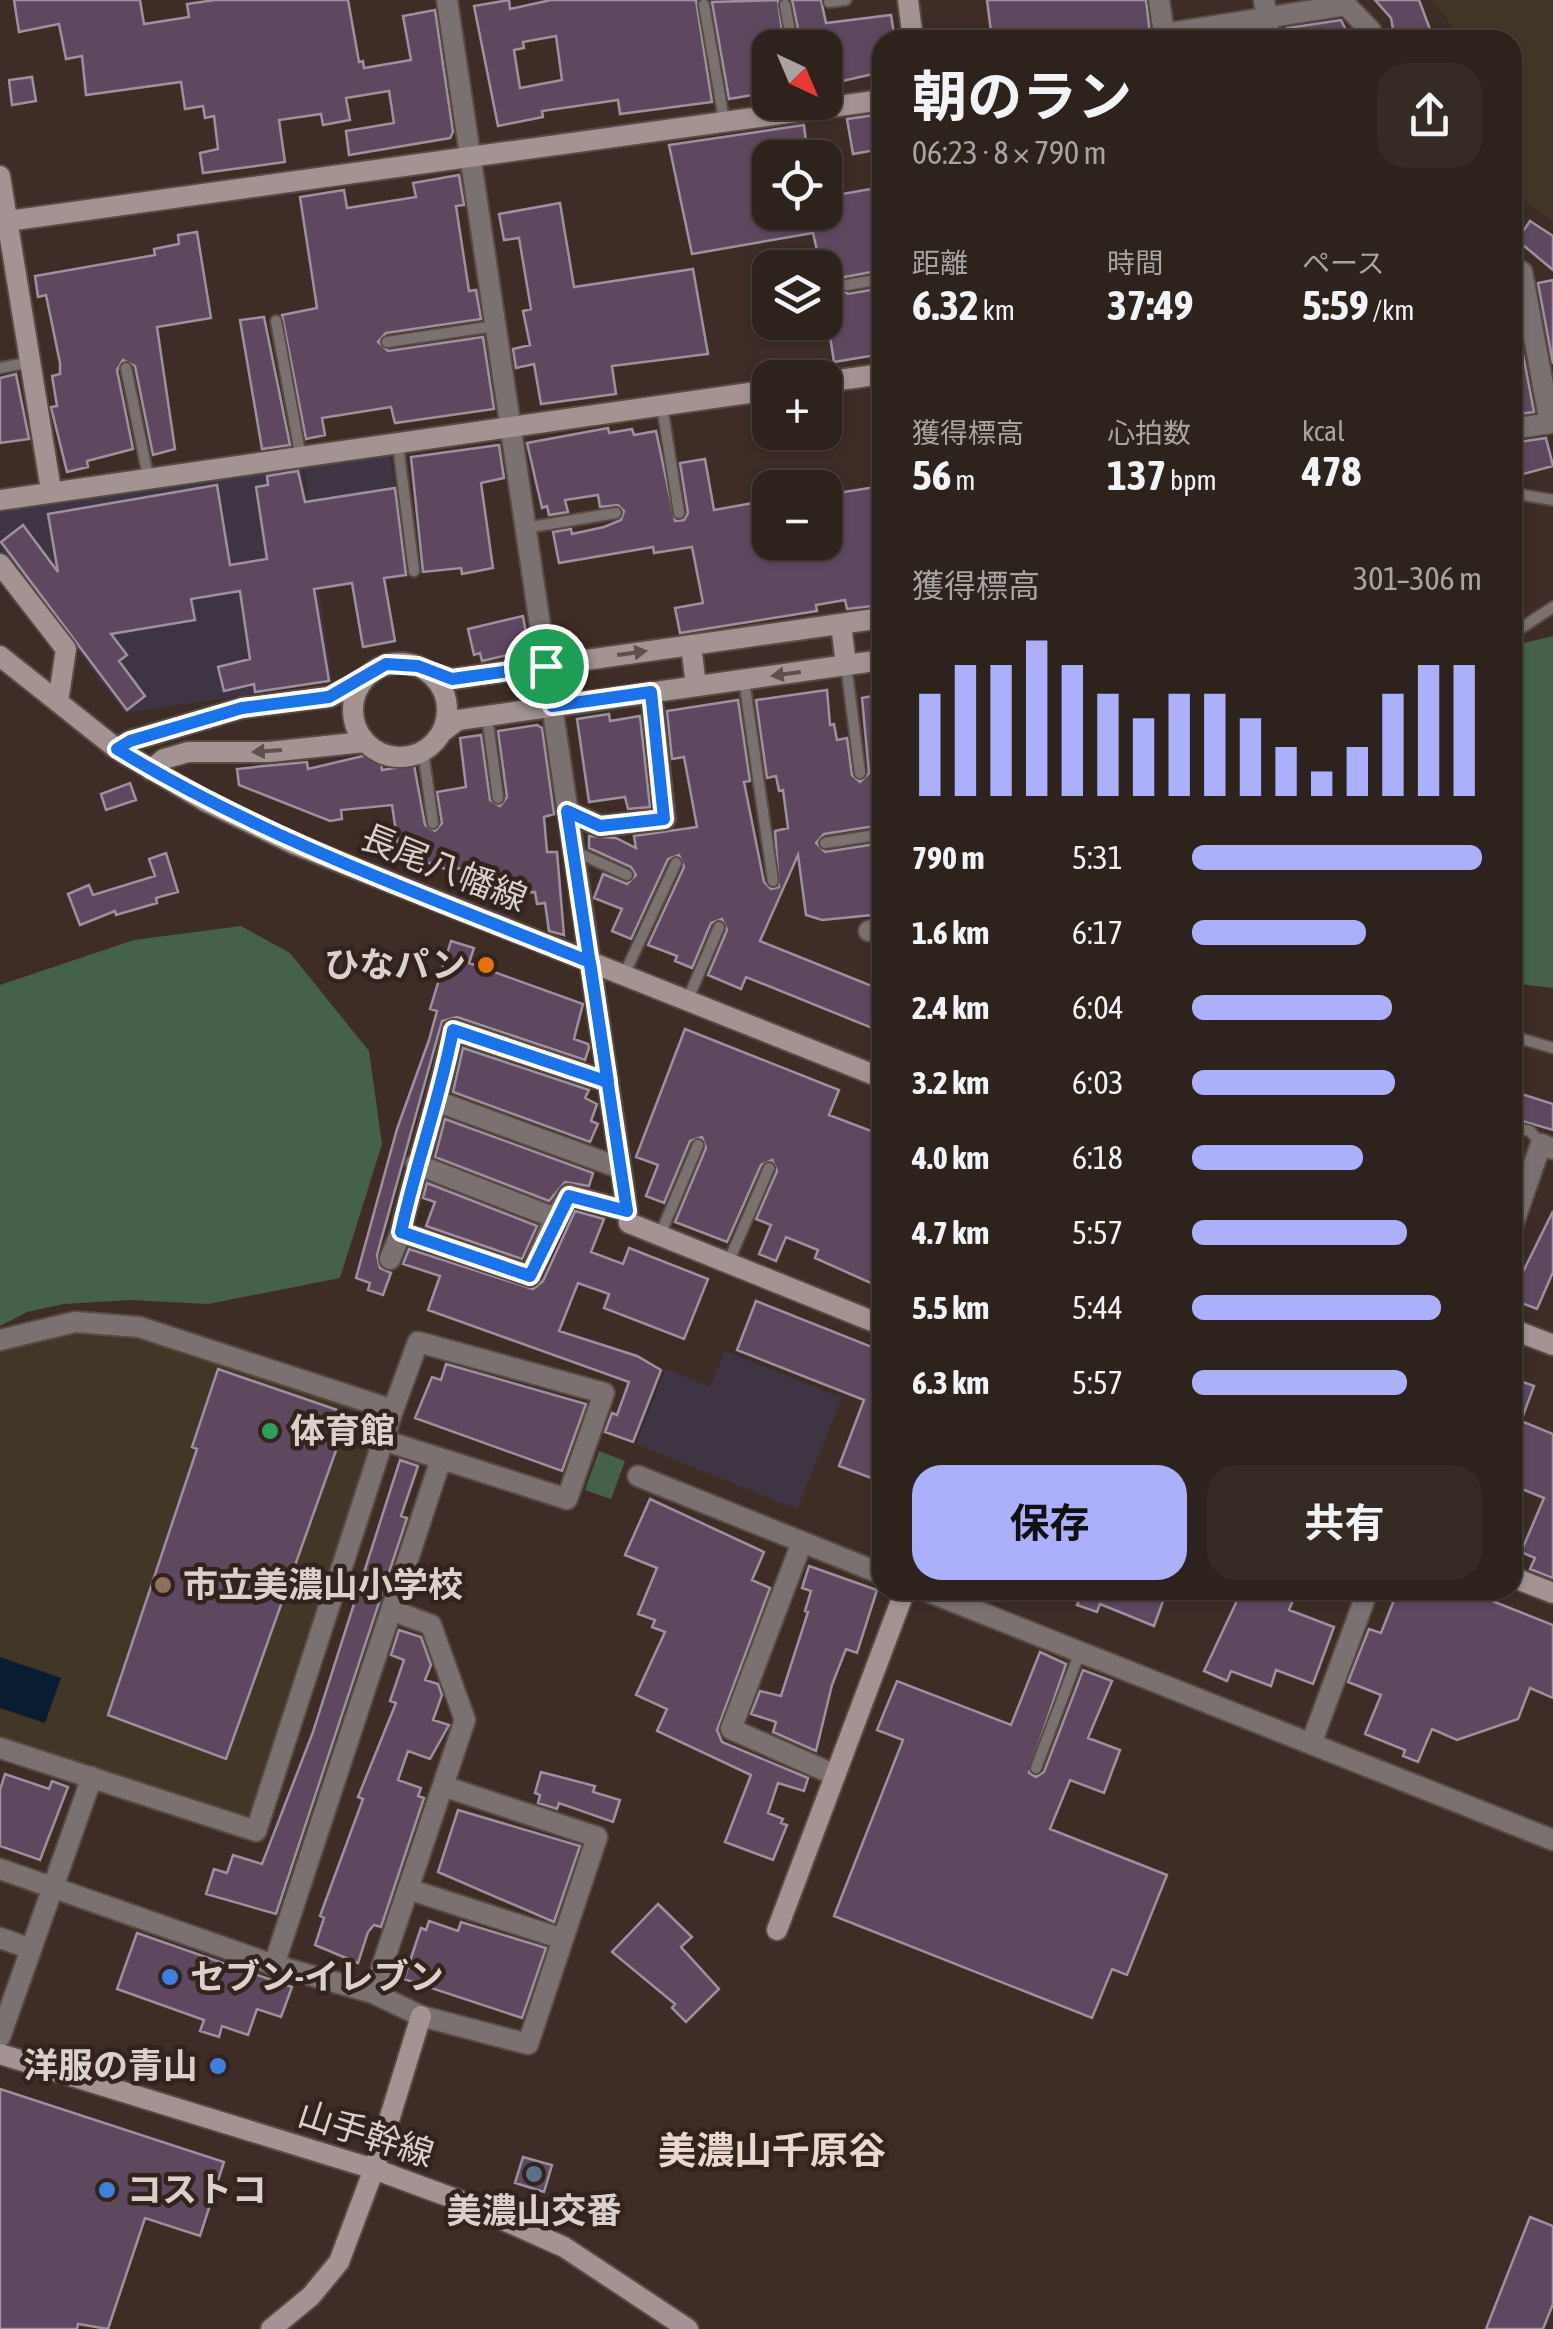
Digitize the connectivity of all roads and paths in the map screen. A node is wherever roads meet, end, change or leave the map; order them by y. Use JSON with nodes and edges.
{"nodes":[{"id":1,"x":448,"y":0,"type":"edge"},
{"id":2,"x":846,"y":0,"type":"edge"},
{"id":3,"x":908,"y":0,"type":"edge"},
{"id":4,"x":1159,"y":0,"type":"edge"},
{"id":5,"x":829,"y":2,"type":"edge"},
{"id":6,"x":704,"y":5,"type":"dead end"},
{"id":7,"x":785,"y":5,"type":"dead end"},
{"id":8,"x":1266,"y":9,"type":"edge"},
{"id":9,"x":790,"y":30,"type":"edge"},
{"id":10,"x":912,"y":30,"type":"edge"},
{"id":11,"x":1163,"y":30,"type":"edge"},
{"id":12,"x":1190,"y":30,"type":"edge"},
{"id":13,"x":1370,"y":30,"type":"edge"},
{"id":14,"x":872,"y":101,"type":"edge"},
{"id":15,"x":842,"y":104,"type":"edge"},
{"id":16,"x":752,"y":115,"type":"edge"},
{"id":17,"x":724,"y":120,"type":"junction"},
{"id":18,"x":470,"y":156,"type":"junction"},
{"id":19,"x":0,"y":176,"type":"edge"},
{"id":20,"x":3,"y":221,"type":"edge"},
{"id":21,"x":1522,"y":272,"type":"edge"},
{"id":22,"x":872,"y":281,"type":"edge"},
{"id":23,"x":847,"y":285,"type":"dead end"},
{"id":24,"x":276,"y":322,"type":"dead end"},
{"id":25,"x":496,"y":326,"type":"junction"},
{"id":26,"x":387,"y":342,"type":"dead end"},
{"id":27,"x":32,"y":361,"type":"junction"},
{"id":28,"x":0,"y":368,"type":"edge"},
{"id":29,"x":126,"y":368,"type":"dead end"},
{"id":30,"x":872,"y":375,"type":"edge"},
{"id":31,"x":842,"y":380,"type":"edge"},
{"id":32,"x":752,"y":393,"type":"edge"},
{"id":33,"x":662,"y":406,"type":"junction"},
{"id":34,"x":510,"y":428,"type":"junction"},
{"id":35,"x":1522,"y":428,"type":"edge"},
{"id":36,"x":398,"y":445,"type":"junction"},
{"id":37,"x":302,"y":459,"type":"junction"},
{"id":38,"x":149,"y":482,"type":"junction"},
{"id":39,"x":51,"y":490,"type":"junction"},
{"id":40,"x":1522,"y":495,"type":"edge"},
{"id":41,"x":0,"y":500,"type":"edge"},
{"id":42,"x":1553,"y":500,"type":"edge"},
{"id":43,"x":679,"y":513,"type":"dead end"},
{"id":44,"x":616,"y":514,"type":"dead end"},
{"id":45,"x":525,"y":528,"type":"junction"},
{"id":46,"x":0,"y":564,"type":"edge"},
{"id":47,"x":414,"y":571,"type":"dead end"},
{"id":48,"x":1553,"y":607,"type":"edge"},
{"id":49,"x":872,"y":619,"type":"edge"},
{"id":50,"x":841,"y":624,"type":"junction"},
{"id":51,"x":1522,"y":627,"type":"edge"},
{"id":52,"x":691,"y":645,"type":"junction"},
{"id":53,"x":0,"y":656,"type":"edge"},
{"id":54,"x":872,"y":662,"type":"edge"},
{"id":55,"x":546,"y":666,"type":"junction"},
{"id":56,"x":846,"y":666,"type":"junction"},
{"id":57,"x":432,"y":674,"type":"junction"},
{"id":58,"x":744,"y":680,"type":"junction"},
{"id":59,"x":360,"y":683,"type":"junction"},
{"id":60,"x":696,"y":686,"type":"junction"},
{"id":61,"x":651,"y":692,"type":"junction"},
{"id":62,"x":58,"y":702,"type":"junction"},
{"id":63,"x":552,"y":706,"type":"junction"},
{"id":64,"x":487,"y":716,"type":"junction"},
{"id":65,"x":442,"y":732,"type":"junction"},
{"id":66,"x":364,"y":742,"type":"junction"},
{"id":67,"x":117,"y":749,"type":"junction"},
{"id":68,"x":424,"y":751,"type":"junction"},
{"id":69,"x":150,"y":770,"type":"junction"},
{"id":70,"x":860,"y":773,"type":"dead end"},
{"id":71,"x":498,"y":798,"type":"dead end"},
{"id":72,"x":567,"y":811,"type":"junction"},
{"id":73,"x":432,"y":823,"type":"dead end"},
{"id":74,"x":872,"y":836,"type":"edge"},
{"id":75,"x":826,"y":843,"type":"dead end"},
{"id":76,"x":573,"y":850,"type":"junction"},
{"id":77,"x":676,"y":863,"type":"dead end"},
{"id":78,"x":627,"y":875,"type":"dead end"},
{"id":79,"x":773,"y":882,"type":"dead end"},
{"id":80,"x":718,"y":926,"type":"dead end"},
{"id":81,"x":590,"y":962,"type":"junction"},
{"id":82,"x":624,"y":974,"type":"junction"},
{"id":83,"x":687,"y":1000,"type":"junction"},
{"id":84,"x":1522,"y":1039,"type":"edge"},
{"id":85,"x":1553,"y":1048,"type":"edge"},
{"id":86,"x":872,"y":1074,"type":"edge"},
{"id":87,"x":608,"y":1082,"type":"junction"},
{"id":88,"x":439,"y":1102,"type":"junction"},
{"id":89,"x":1522,"y":1130,"type":"edge"},
{"id":90,"x":698,"y":1145,"type":"dead end"},
{"id":91,"x":1547,"y":1147,"type":"edge"},
{"id":92,"x":416,"y":1164,"type":"junction"},
{"id":93,"x":620,"y":1168,"type":"junction"},
{"id":94,"x":769,"y":1168,"type":"dead end"},
{"id":95,"x":1522,"y":1203,"type":"edge"},
{"id":96,"x":628,"y":1217,"type":"junction"},
{"id":97,"x":555,"y":1218,"type":"junction"},
{"id":98,"x":401,"y":1232,"type":"junction"},
{"id":99,"x":660,"y":1235,"type":"junction"},
{"id":100,"x":390,"y":1259,"type":"dead end"},
{"id":101,"x":728,"y":1262,"type":"junction"},
{"id":102,"x":872,"y":1321,"type":"edge"},
{"id":103,"x":1522,"y":1333,"type":"edge"},
{"id":104,"x":0,"y":1340,"type":"edge"},
{"id":105,"x":1553,"y":1345,"type":"edge"},
{"id":106,"x":393,"y":1410,"type":"junction"},
{"id":107,"x":384,"y":1440,"type":"junction"},
{"id":108,"x":441,"y":1459,"type":"junction"},
{"id":109,"x":638,"y":1476,"type":"dead end"},
{"id":110,"x":802,"y":1542,"type":"junction"},
{"id":111,"x":872,"y":1570,"type":"edge"},
{"id":112,"x":1522,"y":1581,"type":"edge"},
{"id":113,"x":1553,"y":1593,"type":"edge"},
{"id":114,"x":900,"y":1600,"type":"edge"},
{"id":115,"x":949,"y":1600,"type":"edge"},
{"id":116,"x":1364,"y":1600,"type":"edge"},
{"id":117,"x":391,"y":1610,"type":"junction"},
{"id":118,"x":1080,"y":1652,"type":"junction"},
{"id":119,"x":1311,"y":1744,"type":"junction"},
{"id":120,"x":0,"y":1748,"type":"edge"},
{"id":121,"x":1036,"y":1768,"type":"dead end"},
{"id":122,"x":835,"y":1776,"type":"junction"},
{"id":123,"x":92,"y":1777,"type":"junction"},
{"id":124,"x":443,"y":1786,"type":"junction"},
{"id":125,"x":1553,"y":1840,"type":"edge"},
{"id":126,"x":0,"y":1869,"type":"edge"},
{"id":127,"x":52,"y":1886,"type":"junction"},
{"id":128,"x":408,"y":1889,"type":"junction"},
{"id":129,"x":777,"y":1930,"type":"dead end"},
{"id":130,"x":0,"y":1938,"type":"edge"},
{"id":131,"x":563,"y":1939,"type":"junction"},
{"id":132,"x":31,"y":1949,"type":"junction"},
{"id":133,"x":274,"y":1964,"type":"junction"},
{"id":134,"x":373,"y":1993,"type":"junction"},
{"id":135,"x":421,"y":2016,"type":"junction"},
{"id":136,"x":0,"y":2038,"type":"edge"},
{"id":137,"x":0,"y":2054,"type":"edge"},
{"id":138,"x":374,"y":2169,"type":"junction"},
{"id":139,"x":271,"y":2329,"type":"edge"},
{"id":140,"x":688,"y":2329,"type":"edge"}],
"edges":[{"from":1,"to":18,"type":"street"},
{"from":2,"to":5,"type":"lane"},
{"from":3,"to":10,"type":"street"},
{"from":4,"to":11,"type":"street"},
{"from":6,"to":17,"type":"lane"},
{"from":7,"to":9,"type":"lane"},
{"from":8,"to":12,"type":"street"},
{"from":8,"to":13,"type":"street"},
{"from":14,"to":15,"type":"street"},
{"from":16,"to":17,"type":"street"},
{"from":17,"to":18,"type":"street"},
{"from":18,"to":20,"type":"street"},
{"from":18,"to":25,"type":"street"},
{"from":19,"to":20,"type":"street"},
{"from":20,"to":27,"type":"street"},
{"from":21,"to":35,"type":"street"},
{"from":22,"to":23,"type":"lane"},
{"from":24,"to":37,"type":"lane"},
{"from":25,"to":26,"type":"lane"},
{"from":25,"to":34,"type":"street"},
{"from":27,"to":28,"type":"lane"},
{"from":27,"to":39,"type":"street"},
{"from":29,"to":38,"type":"lane"},
{"from":30,"to":31,"type":"street"},
{"from":32,"to":33,"type":"street"},
{"from":33,"to":34,"type":"street"},
{"from":33,"to":43,"type":"lane"},
{"from":34,"to":36,"type":"street"},
{"from":34,"to":45,"type":"street"},
{"from":36,"to":37,"type":"street"},
{"from":36,"to":47,"type":"lane"},
{"from":37,"to":38,"type":"street"},
{"from":38,"to":39,"type":"street"},
{"from":39,"to":41,"type":"street"},
{"from":40,"to":42,"type":"lane"},
{"from":44,"to":45,"type":"lane"},
{"from":45,"to":55,"type":"street"},
{"from":46,"to":62,"type":"street"},
{"from":48,"to":51,"type":"lane"},
{"from":49,"to":50,"type":"street"},
{"from":50,"to":52,"type":"street"},
{"from":50,"to":56,"type":"street"},
{"from":55,"to":52,"type":"street","one_way":true},
{"from":52,"to":60,"type":"street"},
{"from":53,"to":62,"type":"street","name":"長尾八幡線"},
{"from":54,"to":56,"type":"street"},
{"from":55,"to":57,"type":"street"},
{"from":55,"to":63,"type":"street"},
{"from":56,"to":58,"type":"street","one_way":true},
{"from":56,"to":70,"type":"lane"},
{"from":57,"to":59,"type":"street"},
{"from":57,"to":65,"type":"street"},
{"from":58,"to":60,"type":"street"},
{"from":58,"to":79,"type":"lane"},
{"from":59,"to":66,"type":"street"},
{"from":59,"to":67,"type":"street"},
{"from":60,"to":61,"type":"street"},
{"from":61,"to":63,"type":"street"},
{"from":61,"to":72,"type":"street"},
{"from":62,"to":67,"type":"street","name":"長尾八幡線"},
{"from":63,"to":64,"type":"street"},
{"from":63,"to":72,"type":"street"},
{"from":64,"to":65,"type":"street"},
{"from":64,"to":71,"type":"lane"},
{"from":65,"to":68,"type":"street"},
{"from":66,"to":68,"type":"street"},
{"from":66,"to":69,"type":"street","one_way":true},
{"from":67,"to":69,"type":"street","name":"長尾八幡線"},
{"from":68,"to":73,"type":"lane"},
{"from":69,"to":81,"type":"street","name":"長尾八幡線"},
{"from":72,"to":76,"type":"street"},
{"from":74,"to":75,"type":"lane"},
{"from":76,"to":78,"type":"lane"},
{"from":76,"to":81,"type":"street"},
{"from":77,"to":82,"type":"lane"},
{"from":80,"to":83,"type":"lane"},
{"from":81,"to":82,"type":"street","name":"長尾八幡線"},
{"from":81,"to":87,"type":"street"},
{"from":82,"to":83,"type":"street","name":"長尾八幡線"},
{"from":83,"to":86,"type":"street","name":"長尾八幡線"},
{"from":84,"to":85,"type":"lane"},
{"from":87,"to":88,"type":"street"},
{"from":87,"to":93,"type":"street"},
{"from":88,"to":92,"type":"street"},
{"from":88,"to":93,"type":"street"},
{"from":89,"to":91,"type":"lane"},
{"from":90,"to":99,"type":"lane"},
{"from":91,"to":95,"type":"street"},
{"from":92,"to":97,"type":"street"},
{"from":92,"to":98,"type":"street"},
{"from":93,"to":96,"type":"street"},
{"from":94,"to":101,"type":"lane"},
{"from":96,"to":97,"type":"street"},
{"from":96,"to":99,"type":"street"},
{"from":97,"to":98,"type":"street"},
{"from":98,"to":100,"type":"street"},
{"from":99,"to":101,"type":"street"},
{"from":101,"to":102,"type":"street"},
{"from":103,"to":105,"type":"street"},
{"from":104,"to":106,"type":"street"},
{"from":106,"to":107,"type":"street"},
{"from":106,"to":108,"type":"street"},
{"from":107,"to":108,"type":"street"},
{"from":107,"to":123,"type":"street"},
{"from":108,"to":117,"type":"street"},
{"from":109,"to":110,"type":"street"},
{"from":110,"to":111,"type":"street"},
{"from":110,"to":122,"type":"street"},
{"from":112,"to":113,"type":"street"},
{"from":114,"to":122,"type":"street"},
{"from":115,"to":118,"type":"street"},
{"from":116,"to":119,"type":"street"},
{"from":117,"to":124,"type":"street"},
{"from":117,"to":133,"type":"street"},
{"from":118,"to":119,"type":"street"},
{"from":118,"to":121,"type":"lane"},
{"from":119,"to":125,"type":"street"},
{"from":120,"to":123,"type":"street"},
{"from":122,"to":129,"type":"street"},
{"from":123,"to":127,"type":"street"},
{"from":124,"to":128,"type":"street"},
{"from":124,"to":131,"type":"street"},
{"from":126,"to":127,"type":"street"},
{"from":127,"to":132,"type":"street"},
{"from":127,"to":133,"type":"street"},
{"from":128,"to":131,"type":"street"},
{"from":128,"to":134,"type":"street"},
{"from":130,"to":132,"type":"street"},
{"from":131,"to":135,"type":"street"},
{"from":132,"to":136,"type":"street"},
{"from":133,"to":134,"type":"street"},
{"from":134,"to":135,"type":"street"},
{"from":135,"to":138,"type":"street"},
{"from":137,"to":138,"type":"street","name":"山手幹線"},
{"from":138,"to":139,"type":"street"},
{"from":138,"to":140,"type":"street","name":"山手幹線"}]}
